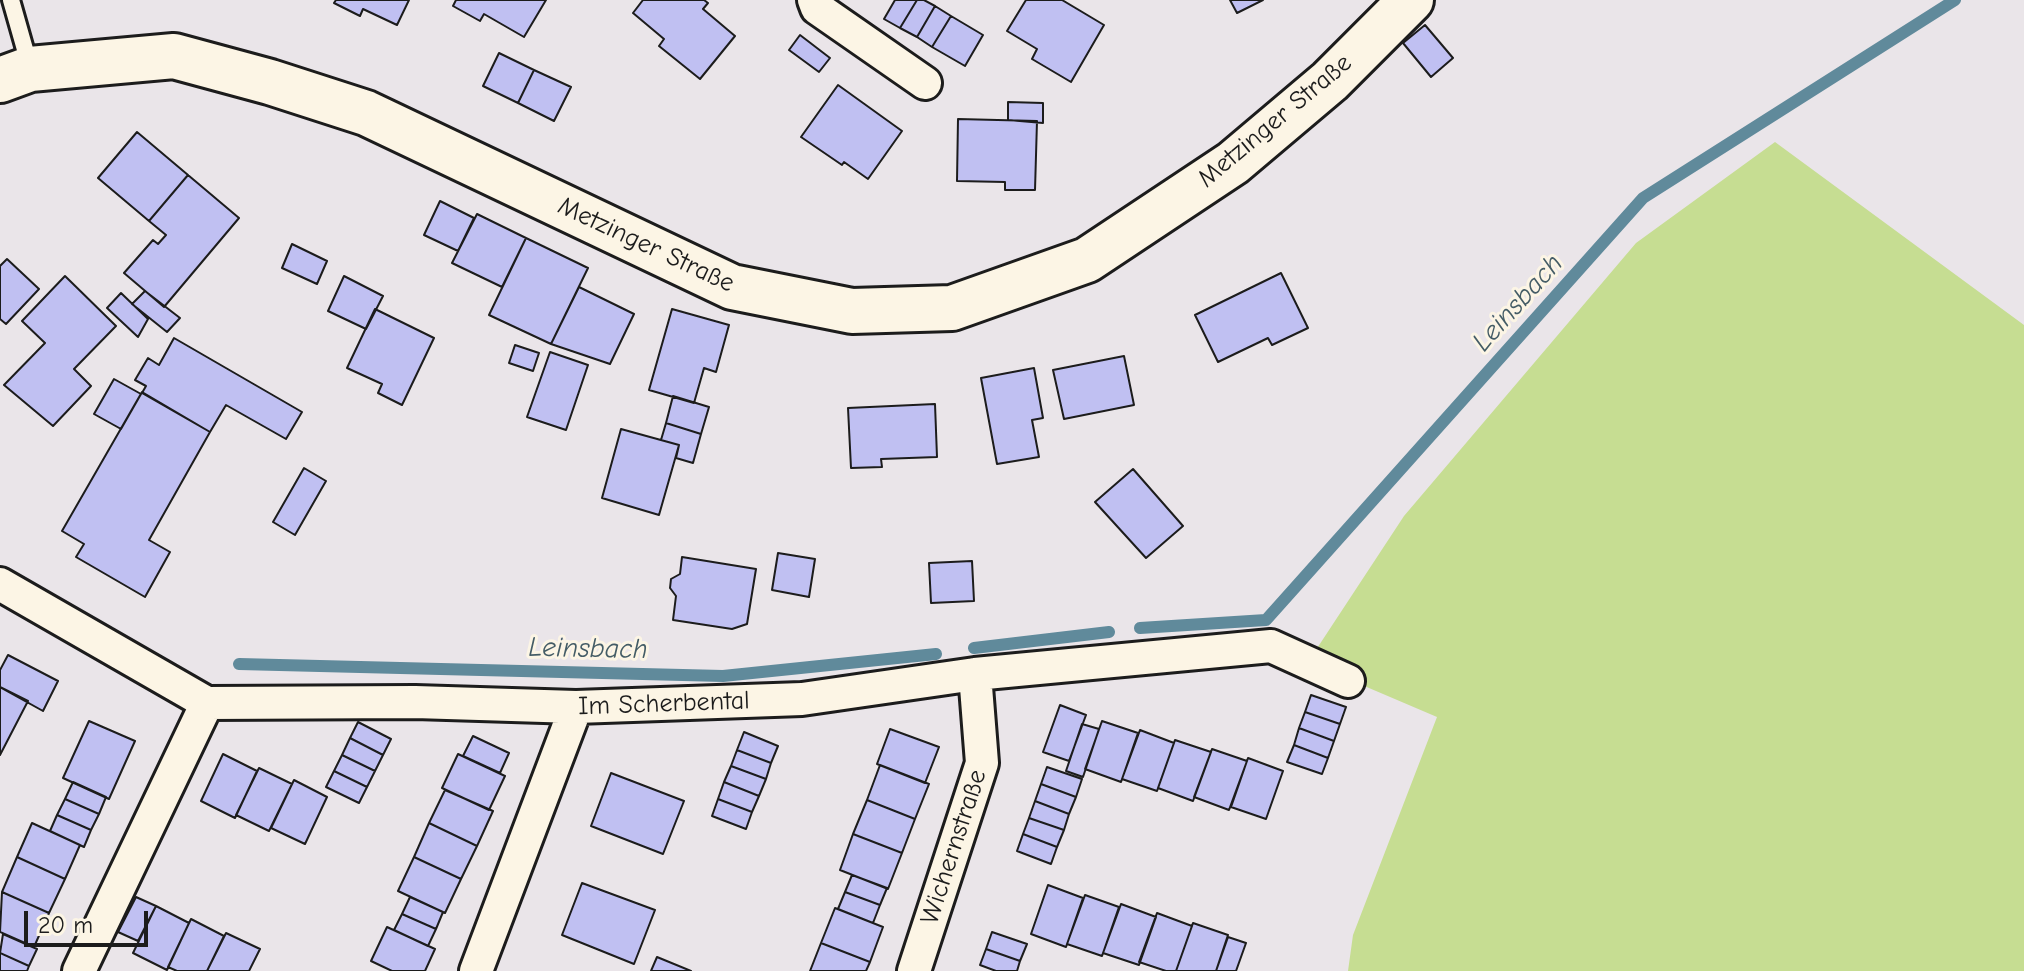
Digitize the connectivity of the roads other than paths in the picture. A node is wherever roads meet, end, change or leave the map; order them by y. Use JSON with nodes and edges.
{"nodes":[{"id":1,"x":11,"y":0,"type":"edge"},
{"id":2,"x":814,"y":0,"type":"edge"},
{"id":3,"x":1411,"y":0,"type":"edge"},
{"id":4,"x":15,"y":75,"type":"edge"},
{"id":5,"x":925,"y":83,"type":"dead end"},
{"id":6,"x":0,"y":584,"type":"edge"},
{"id":7,"x":975,"y":674,"type":"junction"},
{"id":8,"x":1348,"y":681,"type":"dead end"},
{"id":9,"x":207,"y":703,"type":"junction"},
{"id":10,"x":576,"y":707,"type":"junction"},
{"id":11,"x":79,"y":971,"type":"edge"},
{"id":12,"x":476,"y":971,"type":"edge"},
{"id":13,"x":914,"y":971,"type":"edge"}],
"edges":[{"from":1,"to":4,"type":"lane"},
{"from":2,"to":5,"type":"street"},
{"from":3,"to":4,"type":"main road","name":"Metzinger Straße"},
{"from":6,"to":9,"type":"street"},
{"from":7,"to":8,"type":"street","name":"Im Scherbental"},
{"from":7,"to":10,"type":"street","name":"Im Scherbental"},
{"from":7,"to":13,"type":"street","name":"Wichernstraße"},
{"from":9,"to":10,"type":"street","name":"Im Scherbental"},
{"from":9,"to":11,"type":"street"},
{"from":10,"to":12,"type":"street"}]}
